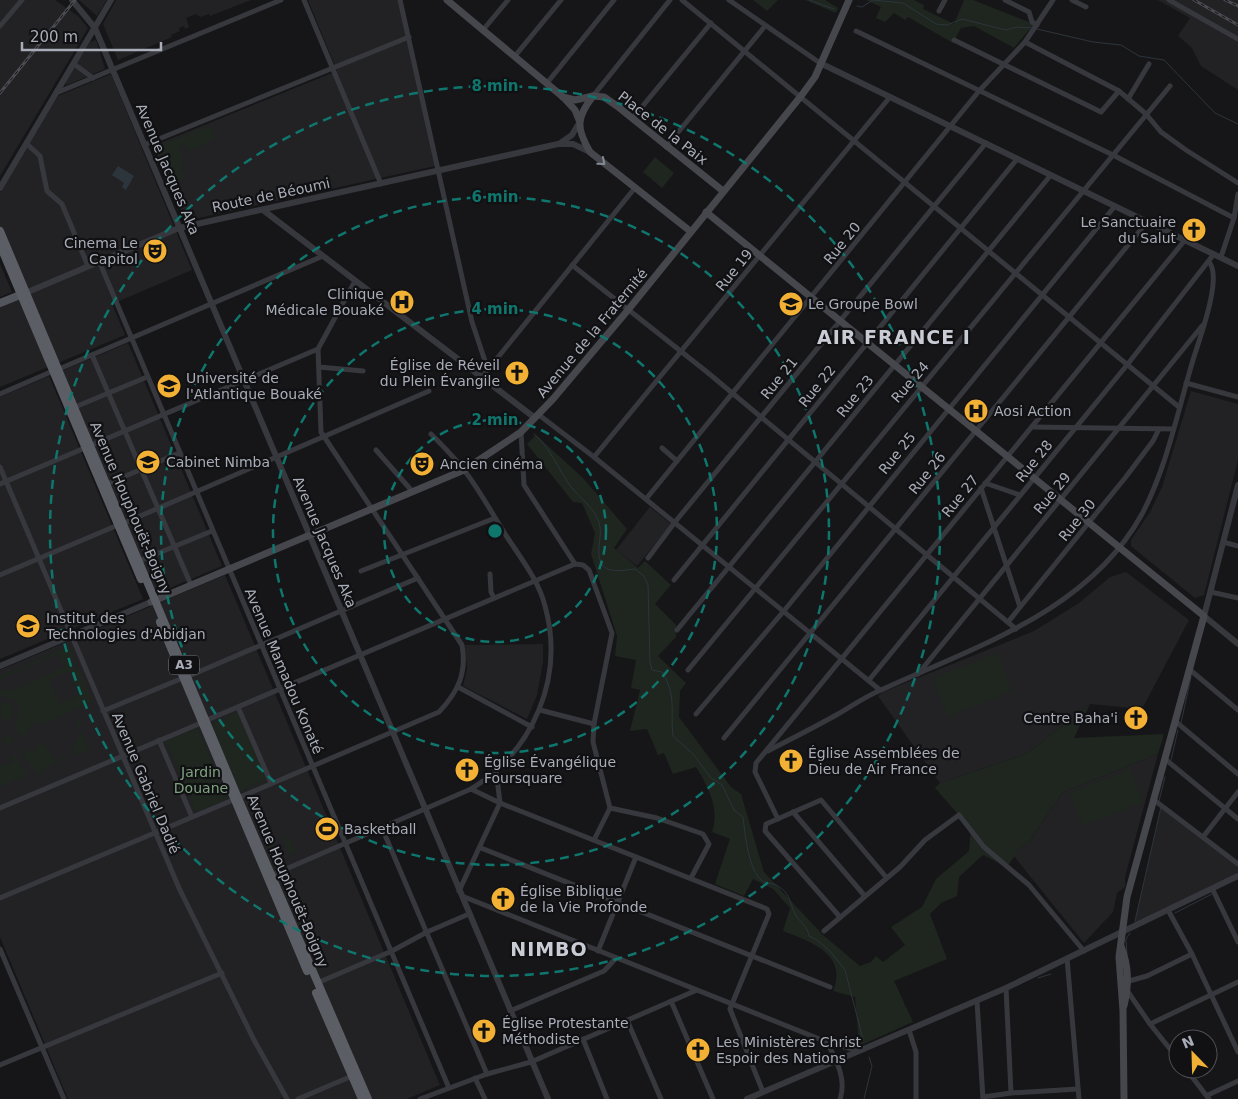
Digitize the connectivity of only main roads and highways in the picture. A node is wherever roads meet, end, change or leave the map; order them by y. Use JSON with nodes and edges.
{"nodes":[{"id":1,"x":849,"y":0,"type":"edge"},
{"id":2,"x":451,"y":1,"type":"edge"},
{"id":3,"x":593,"y":96,"type":"junction"},
{"id":4,"x":563,"y":97,"type":"junction"},
{"id":5,"x":579,"y":122,"type":"junction"},
{"id":6,"x":723,"y":191,"type":"junction"},
{"id":7,"x":706,"y":212,"type":"junction"},
{"id":8,"x":0,"y":231,"type":"edge"},
{"id":9,"x":690,"y":231,"type":"junction"},
{"id":10,"x":0,"y":245,"type":"edge"},
{"id":11,"x":23,"y":294,"type":"junction"},
{"id":12,"x":0,"y":303,"type":"edge"},
{"id":13,"x":56,"y":370,"type":"junction"},
{"id":14,"x":89,"y":448,"type":"junction"},
{"id":15,"x":121,"y":524,"type":"junction"},
{"id":16,"x":153,"y":601,"type":"junction"},
{"id":17,"x":236,"y":799,"type":"junction"},
{"id":18,"x":1120,"y":944,"type":"junction"},
{"id":19,"x":1123,"y":1011,"type":"junction"},
{"id":20,"x":362,"y":1099,"type":"edge"},
{"id":21,"x":368,"y":1099,"type":"edge"},
{"id":22,"x":1124,"y":1099,"type":"edge"}],
"edges":[{"from":1,"to":6,"type":"main road","name":"Avenue de la Fraternité"},
{"from":2,"to":4,"type":"main road"},
{"from":3,"to":4,"type":"main road"},
{"from":3,"to":5,"type":"main road"},
{"from":3,"to":6,"type":"main road","name":"Place de la Paix"},
{"from":4,"to":5,"type":"main road"},
{"from":5,"to":9,"type":"main road","one_way":true},
{"from":6,"to":7,"type":"main road","name":"Avenue de la Fraternité"},
{"from":7,"to":9,"type":"main road","name":"Avenue de la Fraternité"},
{"from":7,"to":18,"type":"main road"},
{"from":8,"to":11,"type":"highway","name":"Avenue Houphouët-Boigny","number":"A3"},
{"from":9,"to":16,"type":"main road","name":"Avenue de la Fraternité"},
{"from":10,"to":11,"type":"highway","name":"Avenue Houphouët-Boigny","number":"A3"},
{"from":11,"to":12,"type":"main road","name":"Route de Béoumi"},
{"from":11,"to":13,"type":"highway","name":"Avenue Houphouët-Boigny","number":"A3"},
{"from":13,"to":14,"type":"highway","name":"Avenue Houphouët-Boigny","number":"A3"},
{"from":13,"to":14,"type":"highway","name":"Avenue Houphouët-Boigny","number":"A3"},
{"from":14,"to":15,"type":"highway","name":"Avenue Houphouët-Boigny","number":"A3"},
{"from":14,"to":15,"type":"highway","name":"Avenue Houphouët-Boigny","number":"A3"},
{"from":15,"to":16,"type":"highway","name":"Avenue Houphouët-Boigny","number":"A3"},
{"from":15,"to":16,"type":"highway","name":"Avenue Houphouët-Boigny","number":"A3"},
{"from":16,"to":17,"type":"highway","name":"Avenue Houphouët-Boigny","number":"A3"},
{"from":17,"to":20,"type":"highway","name":"Avenue Houphouët-Boigny","number":"A3"},
{"from":17,"to":21,"type":"highway","name":"Avenue Houphouët-Boigny","number":"A3"},
{"from":18,"to":19,"type":"main road"},
{"from":18,"to":19,"type":"main road"},
{"from":19,"to":22,"type":"main road"}]}
